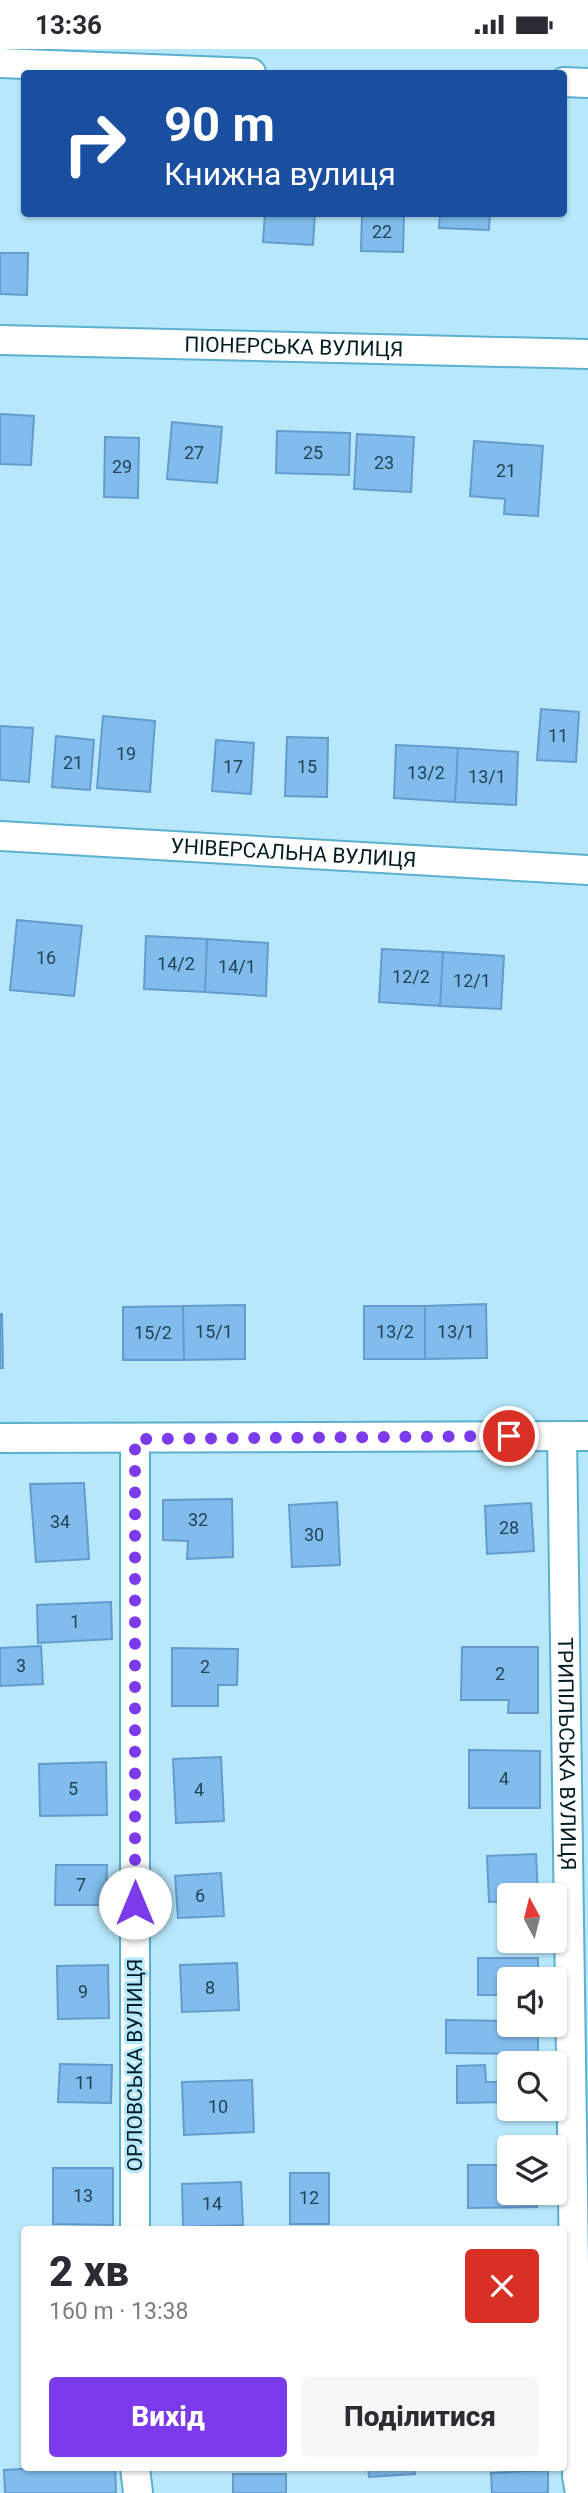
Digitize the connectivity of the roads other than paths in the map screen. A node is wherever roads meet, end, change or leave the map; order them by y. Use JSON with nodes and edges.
{"nodes":[{"id":1,"x":0,"y":63,"type":"edge"},
{"id":2,"x":176,"y":70,"type":"edge"},
{"id":3,"x":567,"y":82,"type":"edge"},
{"id":4,"x":588,"y":83,"type":"edge"},
{"id":5,"x":0,"y":340,"type":"edge"},
{"id":6,"x":588,"y":354,"type":"edge"},
{"id":7,"x":0,"y":837,"type":"edge"},
{"id":8,"x":588,"y":870,"type":"edge"},
{"id":9,"x":575,"y":1436,"type":"edge"},
{"id":10,"x":0,"y":1438,"type":"edge"},
{"id":11,"x":135,"y":1439,"type":"junction"},
{"id":12,"x":135,"y":2226,"type":"edge"},
{"id":13,"x":135,"y":2471,"type":"edge"},
{"id":14,"x":138,"y":2493,"type":"edge"},
{"id":15,"x":580,"y":2493,"type":"edge"}],
"edges":[{"from":1,"to":2,"type":"street"},
{"from":3,"to":4,"type":"street"},
{"from":5,"to":6,"type":"street","name":"ПІОНЕРСЬКА ВУЛИЦЯ"},
{"from":7,"to":8,"type":"street","name":"УНІВЕРСАЛЬНА ВУЛИЦЯ"},
{"from":9,"to":11,"type":"street"},
{"from":9,"to":15,"type":"street","name":"ТРИПІЛЬСЬКА ВУЛИЦЯ"},
{"from":10,"to":11,"type":"street"},
{"from":11,"to":12,"type":"street","name":"ОРЛОВСЬКА ВУЛИЦЯ"},
{"from":13,"to":14,"type":"street"}]}
